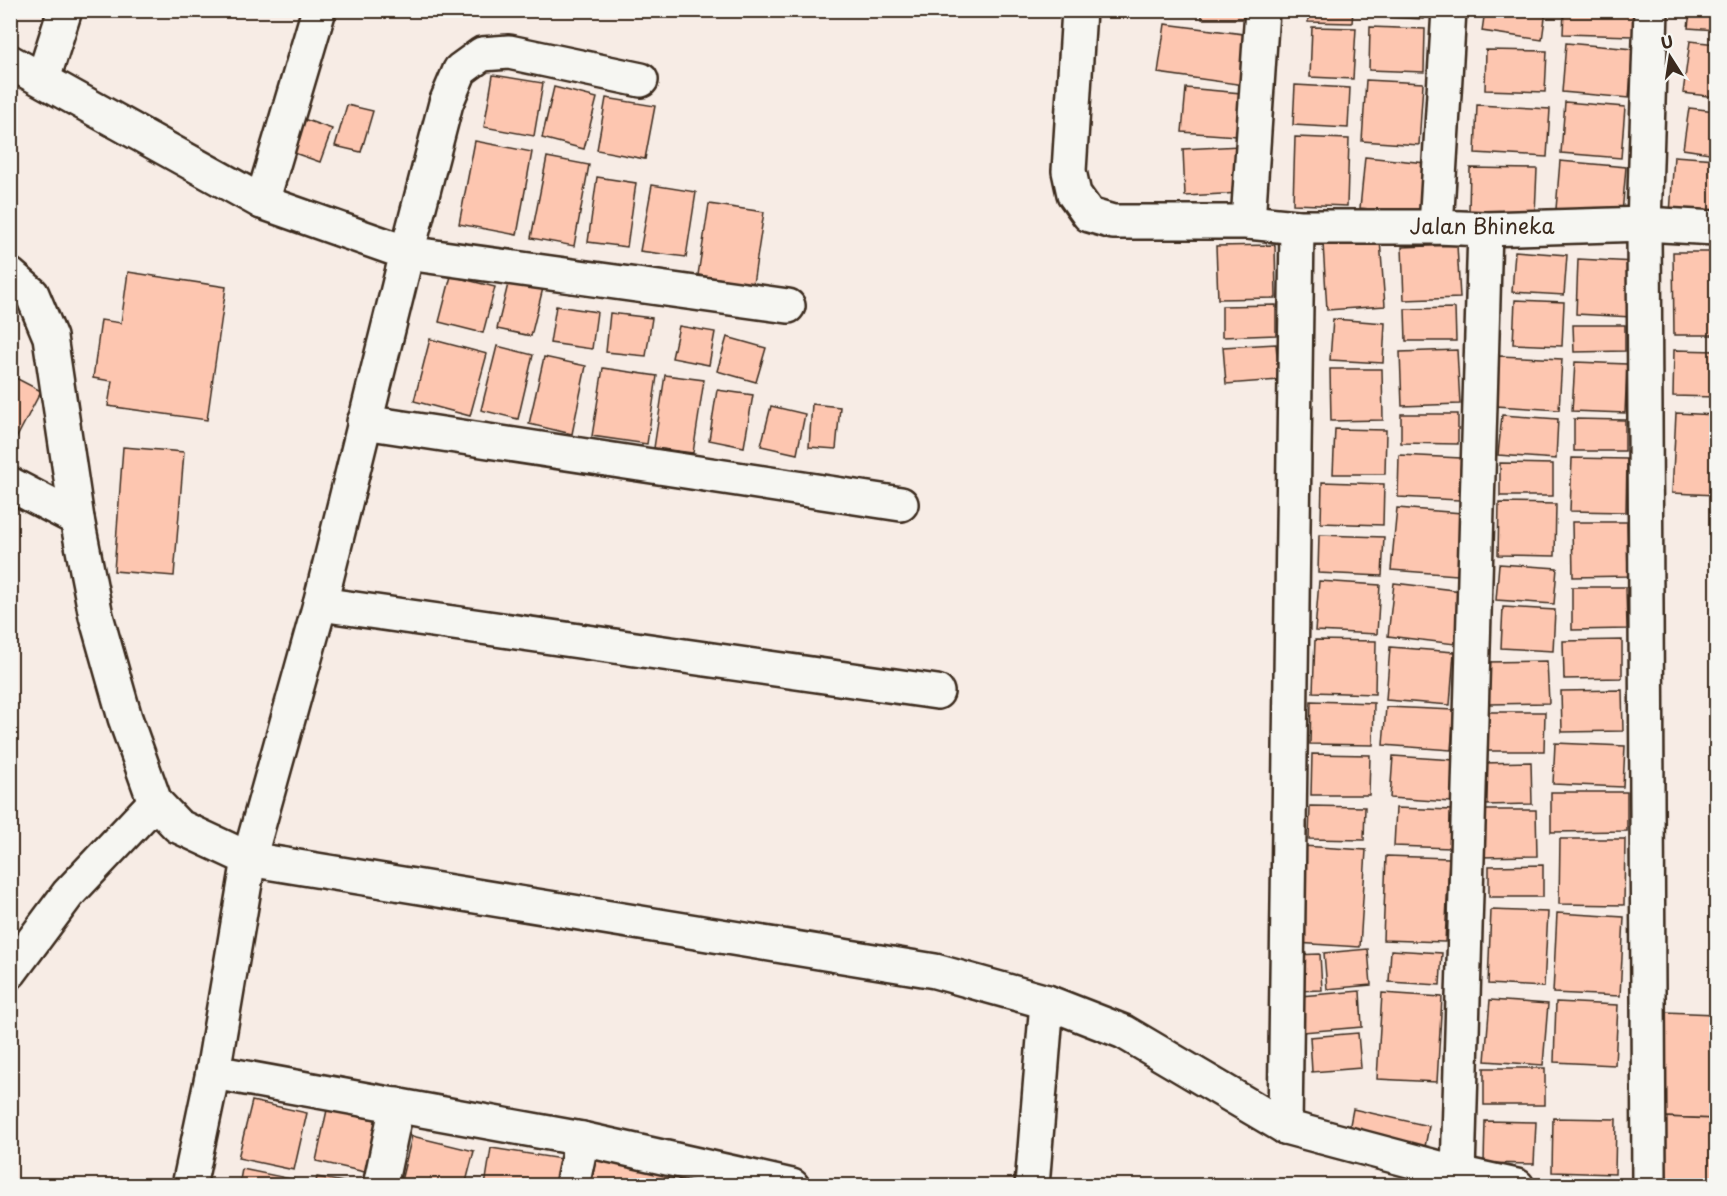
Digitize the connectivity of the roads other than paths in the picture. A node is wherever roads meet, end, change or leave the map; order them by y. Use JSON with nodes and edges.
{"nodes":[{"id":1,"x":65,"y":10,"type":"edge"},
{"id":2,"x":319,"y":10,"type":"edge"},
{"id":3,"x":1078,"y":10,"type":"edge"},
{"id":4,"x":1262,"y":10,"type":"edge"},
{"id":5,"x":1449,"y":10,"type":"edge"},
{"id":6,"x":1651,"y":10,"type":"edge"},
{"id":7,"x":10,"y":62,"type":"edge"},
{"id":8,"x":43,"y":79,"type":"junction"},
{"id":9,"x":640,"y":80,"type":"dead end"},
{"id":10,"x":262,"y":202,"type":"junction"},
{"id":11,"x":1248,"y":222,"type":"junction"},
{"id":12,"x":1644,"y":224,"type":"junction"},
{"id":13,"x":1297,"y":227,"type":"junction"},
{"id":14,"x":1436,"y":227,"type":"junction"},
{"id":15,"x":1716,"y":228,"type":"edge"},
{"id":16,"x":1485,"y":230,"type":"junction"},
{"id":17,"x":407,"y":253,"type":"junction"},
{"id":18,"x":10,"y":275,"type":"edge"},
{"id":19,"x":788,"y":306,"type":"dead end"},
{"id":20,"x":364,"y":422,"type":"junction"},
{"id":21,"x":10,"y":484,"type":"edge"},
{"id":22,"x":901,"y":504,"type":"dead end"},
{"id":23,"x":77,"y":519,"type":"junction"},
{"id":24,"x":320,"y":604,"type":"junction"},
{"id":25,"x":937,"y":692,"type":"dead end"},
{"id":26,"x":155,"y":802,"type":"junction"},
{"id":27,"x":249,"y":860,"type":"junction"},
{"id":28,"x":10,"y":972,"type":"edge"},
{"id":29,"x":1047,"y":1002,"type":"junction"},
{"id":30,"x":213,"y":1072,"type":"junction"},
{"id":31,"x":397,"y":1105,"type":"junction"},
{"id":32,"x":1285,"y":1127,"type":"junction"},
{"id":33,"x":582,"y":1139,"type":"junction"},
{"id":34,"x":1458,"y":1173,"type":"junction"},
{"id":35,"x":759,"y":1182,"type":"edge"},
{"id":36,"x":189,"y":1185,"type":"edge"},
{"id":37,"x":380,"y":1185,"type":"edge"},
{"id":38,"x":572,"y":1185,"type":"edge"},
{"id":39,"x":792,"y":1185,"type":"edge"},
{"id":40,"x":1032,"y":1185,"type":"edge"},
{"id":41,"x":1517,"y":1185,"type":"edge"},
{"id":42,"x":1649,"y":1185,"type":"edge"}],
"edges":[{"from":1,"to":8,"type":"street"},
{"from":2,"to":10,"type":"street"},
{"from":3,"to":11,"type":"street","name":"Jalan Bhineka"},
{"from":4,"to":11,"type":"street"},
{"from":5,"to":14,"type":"street"},
{"from":6,"to":12,"type":"street"},
{"from":7,"to":8,"type":"street"},
{"from":8,"to":10,"type":"street"},
{"from":9,"to":17,"type":"street"},
{"from":10,"to":17,"type":"street"},
{"from":11,"to":13,"type":"street","name":"Jalan Bhineka"},
{"from":12,"to":15,"type":"street","name":"Jalan Bhineka"},
{"from":12,"to":16,"type":"street","name":"Jalan Bhineka"},
{"from":12,"to":42,"type":"street"},
{"from":13,"to":14,"type":"street","name":"Jalan Bhineka"},
{"from":13,"to":32,"type":"street"},
{"from":14,"to":16,"type":"street","name":"Jalan Bhineka"},
{"from":16,"to":34,"type":"street"},
{"from":17,"to":19,"type":"street"},
{"from":17,"to":20,"type":"street"},
{"from":18,"to":23,"type":"street"},
{"from":20,"to":22,"type":"street"},
{"from":20,"to":24,"type":"street"},
{"from":21,"to":23,"type":"street"},
{"from":23,"to":26,"type":"street"},
{"from":24,"to":25,"type":"street"},
{"from":24,"to":27,"type":"street"},
{"from":26,"to":27,"type":"street"},
{"from":26,"to":28,"type":"street"},
{"from":27,"to":29,"type":"street"},
{"from":27,"to":30,"type":"street"},
{"from":29,"to":32,"type":"street"},
{"from":29,"to":40,"type":"street"},
{"from":30,"to":31,"type":"street"},
{"from":30,"to":36,"type":"street"},
{"from":31,"to":33,"type":"street"},
{"from":31,"to":37,"type":"street"},
{"from":32,"to":34,"type":"street"},
{"from":33,"to":35,"type":"street"},
{"from":33,"to":38,"type":"street"},
{"from":34,"to":41,"type":"street"},
{"from":35,"to":39,"type":"street"}]}
